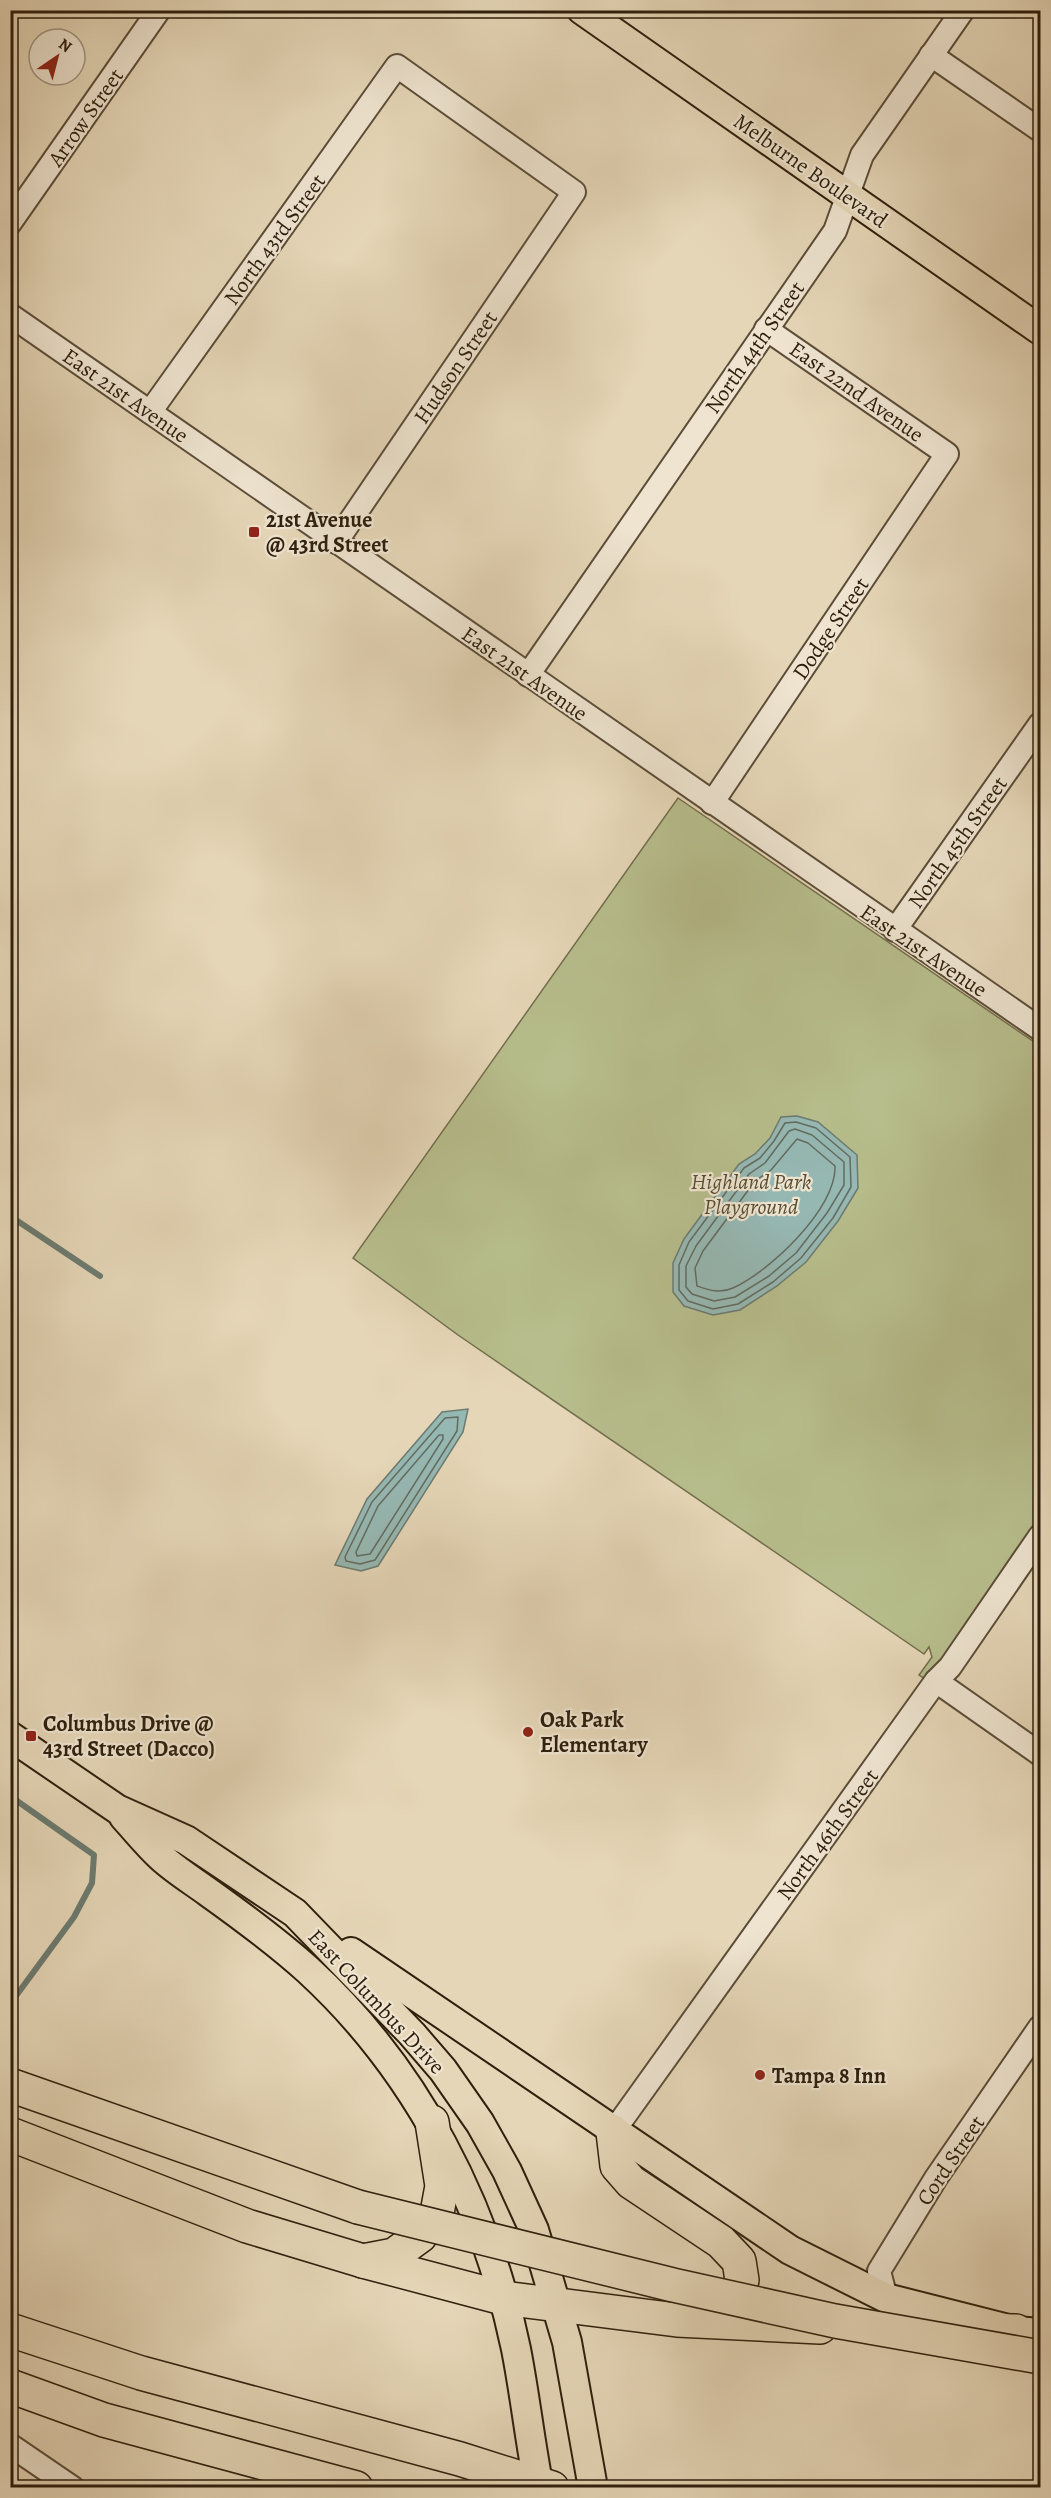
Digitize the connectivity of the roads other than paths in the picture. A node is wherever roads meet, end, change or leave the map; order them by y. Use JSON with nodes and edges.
{"nodes":[{"id":1,"x":159,"y":10,"type":"edge"},
{"id":2,"x":582,"y":10,"type":"edge"},
{"id":3,"x":963,"y":10,"type":"edge"},
{"id":4,"x":931,"y":56,"type":"junction"},
{"id":5,"x":1041,"y":130,"type":"edge"},
{"id":6,"x":574,"y":192,"type":"joint"},
{"id":7,"x":847,"y":196,"type":"junction"},
{"id":8,"x":10,"y":223,"type":"edge"},
{"id":9,"x":10,"y":315,"type":"edge"},
{"id":10,"x":766,"y":329,"type":"junction"},
{"id":11,"x":1041,"y":330,"type":"edge"},
{"id":12,"x":150,"y":412,"type":"junction"},
{"id":13,"x":947,"y":454,"type":"joint"},
{"id":14,"x":336,"y":542,"type":"junction"},
{"id":15,"x":528,"y":675,"type":"junction"},
{"id":16,"x":1041,"y":724,"type":"edge"},
{"id":17,"x":712,"y":803,"type":"junction"},
{"id":18,"x":895,"y":930,"type":"junction"},
{"id":19,"x":1041,"y":1029,"type":"edge"},
{"id":20,"x":1041,"y":1536,"type":"edge"},
{"id":21,"x":936,"y":1681,"type":"junction"},
{"id":22,"x":10,"y":1736,"type":"edge"},
{"id":23,"x":1041,"y":1754,"type":"edge"},
{"id":24,"x":117,"y":1809,"type":"junction"},
{"id":25,"x":294,"y":1913,"type":"junction"},
{"id":26,"x":1041,"y":2027,"type":"edge"},
{"id":27,"x":10,"y":2085,"type":"edge"},
{"id":28,"x":432,"y":2122,"type":"junction"},
{"id":29,"x":613,"y":2132,"type":"junction"},
{"id":30,"x":10,"y":2134,"type":"edge"},
{"id":31,"x":363,"y":2261,"type":"junction"},
{"id":32,"x":503,"y":2298,"type":"junction"},
{"id":33,"x":886,"y":2298,"type":"junction"},
{"id":34,"x":557,"y":2305,"type":"junction"},
{"id":35,"x":677,"y":2320,"type":"junction"},
{"id":36,"x":10,"y":2330,"type":"edge"},
{"id":37,"x":1028,"y":2332,"type":"edge"},
{"id":38,"x":1041,"y":2357,"type":"edge"},
{"id":39,"x":10,"y":2386,"type":"edge"},
{"id":40,"x":10,"y":2445,"type":"edge"},
{"id":41,"x":460,"y":2459,"type":"junction"},
{"id":42,"x":543,"y":2486,"type":"edge"},
{"id":43,"x":73,"y":2487,"type":"edge"},
{"id":44,"x":356,"y":2487,"type":"edge"},
{"id":45,"x":503,"y":2487,"type":"edge"},
{"id":46,"x":593,"y":2487,"type":"edge"}],
"edges":[{"from":1,"to":8,"type":"street","name":"Arrow Street"},
{"from":2,"to":7,"type":"main road","name":"Melburne Boulevard"},
{"from":3,"to":4,"type":"street","name":"North 44th Street"},
{"from":4,"to":5,"type":"street"},
{"from":4,"to":7,"type":"street","name":"North 44th Street"},
{"from":6,"to":12,"type":"street","name":"North 43rd Street"},
{"from":6,"to":14,"type":"street","name":"Hudson Street"},
{"from":7,"to":10,"type":"street","name":"North 44th Street"},
{"from":7,"to":11,"type":"main road","name":"Melburne Boulevard"},
{"from":9,"to":12,"type":"street","name":"East 21st Avenue"},
{"from":10,"to":13,"type":"street","name":"East 22nd Avenue"},
{"from":10,"to":15,"type":"street","name":"North 44th Street"},
{"from":12,"to":14,"type":"street","name":"East 21st Avenue"},
{"from":13,"to":17,"type":"street","name":"Dodge Street"},
{"from":14,"to":15,"type":"street","name":"East 21st Avenue"},
{"from":15,"to":17,"type":"street","name":"East 21st Avenue"},
{"from":16,"to":18,"type":"street","name":"North 45th Street"},
{"from":17,"to":18,"type":"street","name":"East 21st Avenue"},
{"from":18,"to":19,"type":"street","name":"East 21st Avenue"},
{"from":20,"to":21,"type":"street","name":"North 46th Street"},
{"from":21,"to":23,"type":"street"},
{"from":21,"to":29,"type":"street","name":"North 46th Street"},
{"from":22,"to":24,"type":"main road","name":"East Columbus Drive"},
{"from":24,"to":25,"type":"main road","name":"East Columbus Drive"},
{"from":24,"to":28,"type":"main road","name":"East Columbus Drive"},
{"from":25,"to":29,"type":"main road"},
{"from":25,"to":34,"type":"main road","name":"East Columbus Drive"},
{"from":26,"to":33,"type":"street","name":"Cord Street"},
{"from":27,"to":38,"type":"highway","bridge":true},
{"from":28,"to":31,"type":"highway"},
{"from":28,"to":32,"type":"main road","name":"East Columbus Drive"},
{"from":29,"to":33,"type":"main road"},
{"from":29,"to":35,"type":"highway"},
{"from":30,"to":31,"type":"highway"},
{"from":31,"to":32,"type":"highway"},
{"from":32,"to":34,"type":"highway"},
{"from":32,"to":42,"type":"main road","name":"East Columbus Drive"},
{"from":33,"to":37,"type":"main road"},
{"from":34,"to":35,"type":"highway"},
{"from":34,"to":46,"type":"main road","name":"East Columbus Drive"},
{"from":35,"to":37,"type":"highway"},
{"from":36,"to":41,"type":"highway"},
{"from":39,"to":44,"type":"highway"},
{"from":40,"to":43,"type":"street"},
{"from":41,"to":42,"type":"highway"},
{"from":41,"to":45,"type":"highway"}]}
